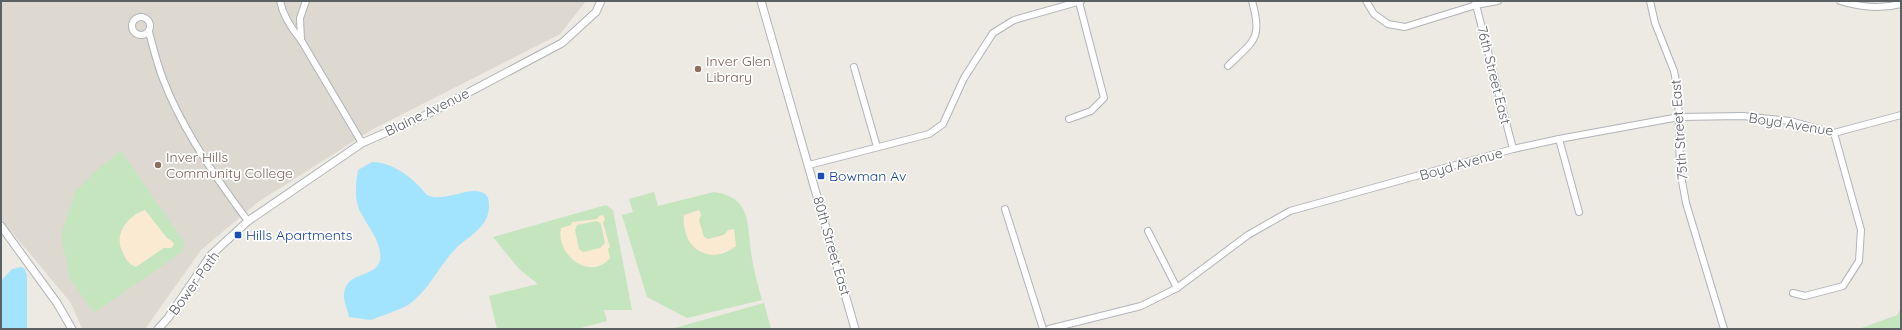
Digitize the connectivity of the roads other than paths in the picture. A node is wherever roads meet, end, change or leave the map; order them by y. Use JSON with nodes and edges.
{"nodes":[{"id":1,"x":280,"y":1,"type":"edge"},
{"id":2,"x":306,"y":1,"type":"edge"},
{"id":3,"x":601,"y":1,"type":"edge"},
{"id":4,"x":761,"y":1,"type":"edge"},
{"id":5,"x":1080,"y":1,"type":"edge"},
{"id":6,"x":1252,"y":1,"type":"edge"},
{"id":7,"x":1366,"y":1,"type":"edge"},
{"id":8,"x":1498,"y":1,"type":"edge"},
{"id":9,"x":1650,"y":1,"type":"edge"},
{"id":10,"x":1840,"y":1,"type":"edge"},
{"id":11,"x":1475,"y":3,"type":"edge"},
{"id":12,"x":1901,"y":4,"type":"edge"},
{"id":13,"x":149,"y":32,"type":"dead end"},
{"id":14,"x":301,"y":40,"type":"junction"},
{"id":15,"x":1228,"y":66,"type":"dead end"},
{"id":16,"x":854,"y":67,"type":"dead end"},
{"id":17,"x":1901,"y":115,"type":"edge"},
{"id":18,"x":1679,"y":117,"type":"junction"},
{"id":19,"x":1069,"y":118,"type":"dead end"},
{"id":20,"x":1834,"y":133,"type":"junction"},
{"id":21,"x":1559,"y":139,"type":"junction"},
{"id":22,"x":362,"y":144,"type":"junction"},
{"id":23,"x":877,"y":147,"type":"junction"},
{"id":24,"x":1513,"y":149,"type":"junction"},
{"id":25,"x":809,"y":165,"type":"junction"},
{"id":26,"x":1005,"y":209,"type":"dead end"},
{"id":27,"x":1580,"y":212,"type":"dead end"},
{"id":28,"x":248,"y":221,"type":"junction"},
{"id":29,"x":1,"y":226,"type":"edge"},
{"id":30,"x":1148,"y":231,"type":"dead end"},
{"id":31,"x":1177,"y":288,"type":"junction"},
{"id":32,"x":1793,"y":294,"type":"dead end"},
{"id":33,"x":72,"y":329,"type":"edge"},
{"id":34,"x":158,"y":329,"type":"edge"},
{"id":35,"x":856,"y":329,"type":"edge"},
{"id":36,"x":1043,"y":329,"type":"edge"},
{"id":37,"x":1049,"y":329,"type":"edge"},
{"id":38,"x":1724,"y":329,"type":"edge"}],
"edges":[{"from":1,"to":14,"type":"street"},
{"from":2,"to":14,"type":"street"},
{"from":3,"to":22,"type":"street","name":"Blaine Avenue"},
{"from":4,"to":25,"type":"street","name":"80th Street East"},
{"from":5,"to":19,"type":"street"},
{"from":5,"to":23,"type":"street"},
{"from":6,"to":15,"type":"street"},
{"from":7,"to":11,"type":"street"},
{"from":8,"to":11,"type":"street"},
{"from":9,"to":18,"type":"street","name":"75th Street East"},
{"from":10,"to":12,"type":"street"},
{"from":11,"to":24,"type":"street","name":"76th Street East"},
{"from":13,"to":28,"type":"street"},
{"from":14,"to":22,"type":"street"},
{"from":16,"to":23,"type":"street"},
{"from":17,"to":20,"type":"street","name":"Boyd Avenue"},
{"from":18,"to":20,"type":"street","name":"Boyd Avenue"},
{"from":18,"to":21,"type":"street","name":"Boyd Avenue"},
{"from":18,"to":38,"type":"street","name":"75th Street East"},
{"from":20,"to":32,"type":"street"},
{"from":21,"to":24,"type":"street","name":"Boyd Avenue"},
{"from":21,"to":27,"type":"street"},
{"from":22,"to":28,"type":"street","name":"Blaine Avenue"},
{"from":23,"to":25,"type":"street"},
{"from":24,"to":31,"type":"street","name":"Boyd Avenue"},
{"from":25,"to":35,"type":"street","name":"80th Street East"},
{"from":26,"to":36,"type":"street"},
{"from":28,"to":34,"type":"street","name":"Bower Path"},
{"from":29,"to":33,"type":"street"},
{"from":30,"to":31,"type":"street"},
{"from":31,"to":37,"type":"street","name":"Boyd Avenue"}]}
